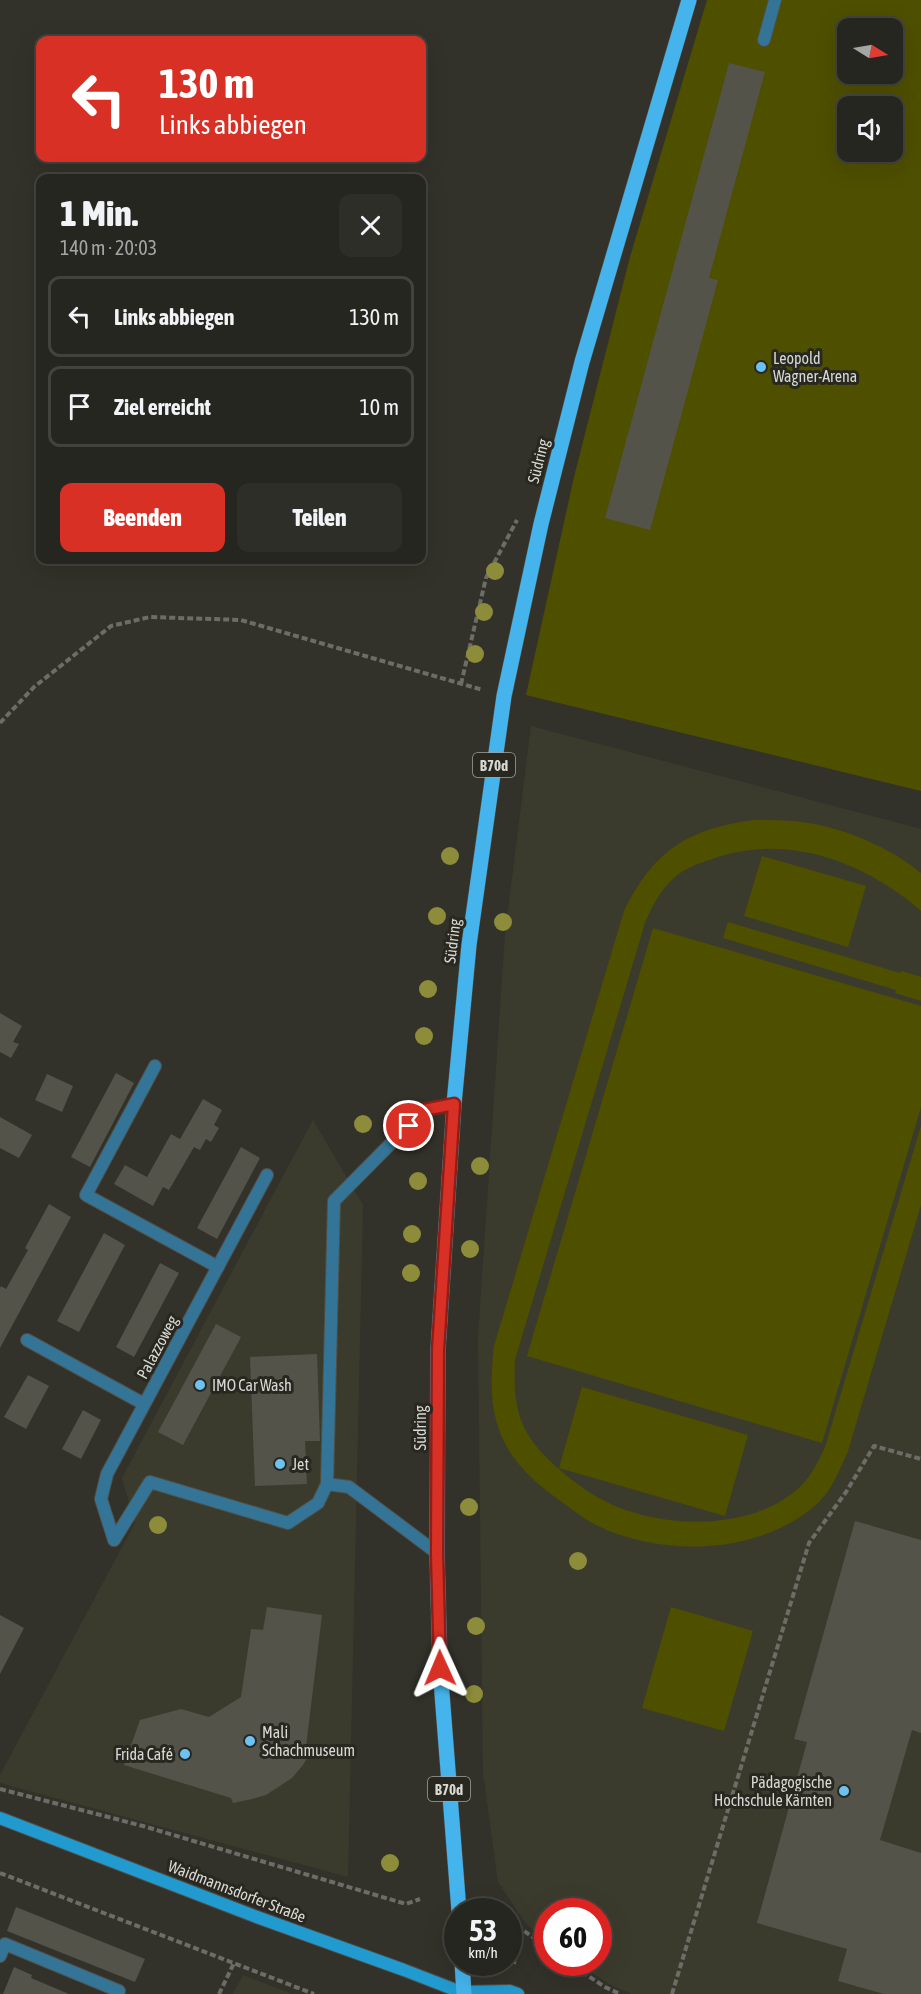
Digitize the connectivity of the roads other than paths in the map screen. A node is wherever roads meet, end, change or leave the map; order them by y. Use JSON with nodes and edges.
{"nodes":[{"id":1,"x":689,"y":0,"type":"edge"},
{"id":2,"x":775,"y":0,"type":"edge"},
{"id":3,"x":764,"y":40,"type":"dead end"},
{"id":4,"x":155,"y":1066,"type":"dead end"},
{"id":5,"x":454,"y":1104,"type":"junction"},
{"id":6,"x":267,"y":1175,"type":"dead end"},
{"id":7,"x":218,"y":1267,"type":"junction"},
{"id":8,"x":27,"y":1340,"type":"dead end"},
{"id":9,"x":144,"y":1404,"type":"junction"},
{"id":10,"x":327,"y":1484,"type":"junction"},
{"id":11,"x":437,"y":1553,"type":"junction"},
{"id":12,"x":0,"y":1818,"type":"edge"},
{"id":13,"x":458,"y":1898,"type":"edge"},
{"id":14,"x":0,"y":1956,"type":"edge"},
{"id":15,"x":463,"y":1976,"type":"edge"},
{"id":16,"x":119,"y":1991,"type":"dead end"},
{"id":17,"x":464,"y":1993,"type":"edge"},
{"id":18,"x":518,"y":1994,"type":"edge"}],
"edges":[{"from":1,"to":5,"type":"main road","name":"Südring","number":"B70d"},
{"from":2,"to":3,"type":"street"},
{"from":4,"to":7,"type":"street"},
{"from":5,"to":10,"type":"street"},
{"from":5,"to":11,"type":"main road","name":"Südring","number":"B70d"},
{"from":6,"to":7,"type":"street","name":"Palazzoweg"},
{"from":7,"to":9,"type":"street","name":"Palazzoweg"},
{"from":8,"to":9,"type":"street"},
{"from":9,"to":10,"type":"street","name":"Palazzoweg"},
{"from":10,"to":11,"type":"street"},
{"from":11,"to":13,"type":"main road","name":"Südring","number":"B70d"},
{"from":12,"to":17,"type":"street","name":"Waidmannsdorfer Straße"},
{"from":14,"to":16,"type":"street"},
{"from":15,"to":17,"type":"main road"},
{"from":17,"to":18,"type":"street","name":"Waidmannsdorfer Straße"}]}
